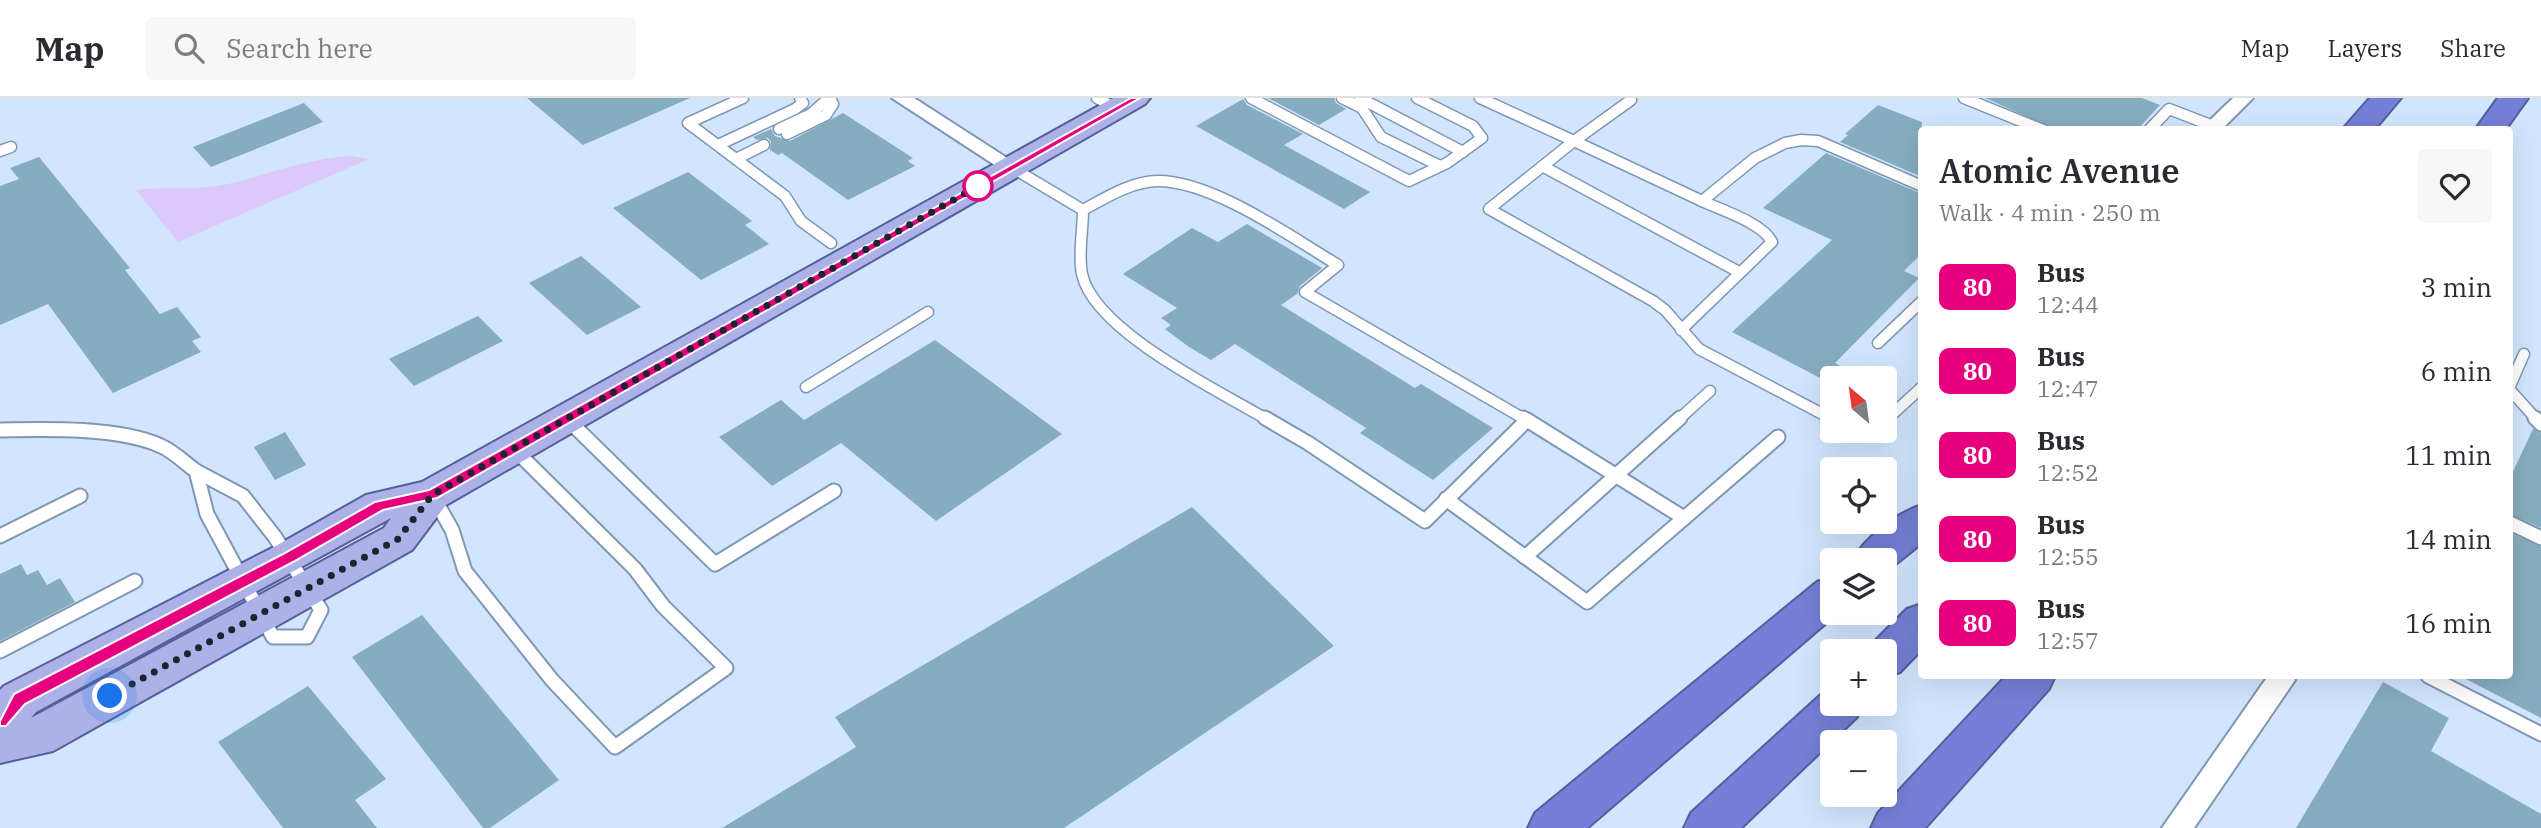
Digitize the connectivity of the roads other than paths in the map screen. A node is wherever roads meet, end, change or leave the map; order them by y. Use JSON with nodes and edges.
{"nodes":[{"id":1,"x":743,"y":98,"type":"edge"},
{"id":2,"x":815,"y":98,"type":"edge"},
{"id":3,"x":830,"y":98,"type":"edge"},
{"id":4,"x":901,"y":98,"type":"edge"},
{"id":5,"x":1251,"y":98,"type":"edge"},
{"id":6,"x":1342,"y":98,"type":"edge"},
{"id":7,"x":1360,"y":98,"type":"edge"},
{"id":8,"x":1417,"y":98,"type":"edge"},
{"id":9,"x":1480,"y":98,"type":"edge"},
{"id":10,"x":1964,"y":98,"type":"edge"},
{"id":11,"x":2244,"y":98,"type":"edge"},
{"id":12,"x":2386,"y":98,"type":"edge"},
{"id":13,"x":2513,"y":98,"type":"edge"},
{"id":14,"x":801,"y":100,"type":"edge"},
{"id":15,"x":1631,"y":100,"type":"dead end"},
{"id":16,"x":1116,"y":101,"type":"edge"},
{"id":17,"x":2033,"y":126,"type":"edge"},
{"id":18,"x":2152,"y":126,"type":"edge"},
{"id":19,"x":2207,"y":126,"type":"edge"},
{"id":20,"x":2213,"y":126,"type":"edge"},
{"id":21,"x":2361,"y":126,"type":"edge"},
{"id":22,"x":2493,"y":126,"type":"edge"},
{"id":23,"x":783,"y":132,"type":"dead end"},
{"id":24,"x":1574,"y":141,"type":"junction"},
{"id":25,"x":760,"y":143,"type":"dead end"},
{"id":26,"x":718,"y":145,"type":"junction"},
{"id":27,"x":11,"y":147,"type":"dead end"},
{"id":28,"x":0,"y":151,"type":"edge"},
{"id":29,"x":1463,"y":152,"type":"junction"},
{"id":30,"x":733,"y":156,"type":"junction"},
{"id":31,"x":1440,"y":166,"type":"junction"},
{"id":32,"x":1011,"y":167,"type":"junction"},
{"id":33,"x":1544,"y":167,"type":"junction"},
{"id":34,"x":1918,"y":184,"type":"edge"},
{"id":35,"x":1702,"y":201,"type":"junction"},
{"id":36,"x":1083,"y":210,"type":"junction"},
{"id":37,"x":831,"y":243,"type":"dead end"},
{"id":38,"x":1739,"y":272,"type":"junction"},
{"id":39,"x":1918,"y":306,"type":"edge"},
{"id":40,"x":928,"y":313,"type":"dead end"},
{"id":41,"x":1681,"y":330,"type":"junction"},
{"id":42,"x":1878,"y":343,"type":"dead end"},
{"id":43,"x":2524,"y":354,"type":"dead end"},
{"id":44,"x":2513,"y":381,"type":"edge"},
{"id":45,"x":806,"y":387,"type":"dead end"},
{"id":46,"x":1710,"y":391,"type":"dead end"},
{"id":47,"x":1918,"y":391,"type":"edge"},
{"id":48,"x":2513,"y":391,"type":"edge"},
{"id":49,"x":1897,"y":409,"type":"edge"},
{"id":50,"x":1820,"y":413,"type":"edge"},
{"id":51,"x":566,"y":419,"type":"junction"},
{"id":52,"x":1527,"y":420,"type":"junction"},
{"id":53,"x":2541,"y":424,"type":"edge"},
{"id":54,"x":0,"y":430,"type":"edge"},
{"id":55,"x":1778,"y":437,"type":"dead end"},
{"id":56,"x":514,"y":449,"type":"junction"},
{"id":57,"x":196,"y":471,"type":"junction"},
{"id":58,"x":1616,"y":475,"type":"junction"},
{"id":59,"x":834,"y":491,"type":"dead end"},
{"id":60,"x":432,"y":495,"type":"junction"},
{"id":61,"x":80,"y":496,"type":"dead end"},
{"id":62,"x":1446,"y":499,"type":"junction"},
{"id":63,"x":1684,"y":518,"type":"junction"},
{"id":64,"x":1918,"y":523,"type":"edge"},
{"id":65,"x":2513,"y":524,"type":"edge"},
{"id":66,"x":0,"y":536,"type":"edge"},
{"id":67,"x":2541,"y":538,"type":"edge"},
{"id":68,"x":1888,"y":548,"type":"edge"},
{"id":69,"x":1525,"y":557,"type":"junction"},
{"id":70,"x":297,"y":573,"type":"junction"},
{"id":71,"x":135,"y":581,"type":"dead end"},
{"id":72,"x":251,"y":598,"type":"junction"},
{"id":73,"x":1820,"y":604,"type":"edge"},
{"id":74,"x":1918,"y":625,"type":"edge"},
{"id":75,"x":1897,"y":647,"type":"edge"},
{"id":76,"x":0,"y":651,"type":"edge"},
{"id":77,"x":2030,"y":679,"type":"edge"},
{"id":78,"x":2434,"y":679,"type":"edge"},
{"id":79,"x":2281,"y":680,"type":"dead end"},
{"id":80,"x":1828,"y":716,"type":"edge"},
{"id":81,"x":0,"y":722,"type":"edge"},
{"id":82,"x":2541,"y":734,"type":"edge"},
{"id":83,"x":0,"y":743,"type":"edge"},
{"id":84,"x":2178,"y":827,"type":"edge"},
{"id":85,"x":1552,"y":828,"type":"edge"},
{"id":86,"x":1708,"y":828,"type":"edge"},
{"id":87,"x":1895,"y":828,"type":"edge"}],
"edges":[{"from":1,"to":26,"type":"lane"},
{"from":2,"to":14,"type":"lane"},
{"from":3,"to":23,"type":"lane"},
{"from":4,"to":32,"type":"street"},
{"from":5,"to":31,"type":"lane"},
{"from":6,"to":31,"type":"lane"},
{"from":7,"to":29,"type":"lane"},
{"from":8,"to":29,"type":"lane"},
{"from":9,"to":24,"type":"lane"},
{"from":10,"to":17,"type":"lane"},
{"from":11,"to":20,"type":"street"},
{"from":12,"to":21,"type":"highway"},
{"from":13,"to":22,"type":"highway"},
{"from":14,"to":26,"type":"lane"},
{"from":15,"to":24,"type":"lane"},
{"from":16,"to":32,"type":"main road"},
{"from":18,"to":19,"type":"lane"},
{"from":24,"to":33,"type":"lane"},
{"from":24,"to":35,"type":"lane"},
{"from":25,"to":30,"type":"lane"},
{"from":26,"to":30,"type":"lane"},
{"from":27,"to":28,"type":"lane"},
{"from":29,"to":31,"type":"lane"},
{"from":30,"to":37,"type":"lane"},
{"from":32,"to":36,"type":"lane"},
{"from":32,"to":51,"type":"main road"},
{"from":33,"to":38,"type":"lane"},
{"from":33,"to":41,"type":"lane"},
{"from":34,"to":35,"type":"lane"},
{"from":35,"to":38,"type":"lane"},
{"from":36,"to":52,"type":"lane"},
{"from":36,"to":62,"type":"lane"},
{"from":38,"to":41,"type":"lane"},
{"from":39,"to":42,"type":"lane"},
{"from":40,"to":45,"type":"lane"},
{"from":41,"to":50,"type":"lane"},
{"from":43,"to":44,"type":"lane"},
{"from":46,"to":58,"type":"lane"},
{"from":47,"to":49,"type":"lane"},
{"from":48,"to":53,"type":"lane"},
{"from":51,"to":56,"type":"main road"},
{"from":51,"to":59,"type":"lane"},
{"from":52,"to":58,"type":"lane"},
{"from":52,"to":62,"type":"lane"},
{"from":54,"to":57,"type":"lane"},
{"from":55,"to":63,"type":"lane"},
{"from":56,"to":60,"type":"main road"},
{"from":56,"to":60,"type":"lane"},
{"from":57,"to":70,"type":"lane"},
{"from":57,"to":72,"type":"lane"},
{"from":58,"to":63,"type":"lane"},
{"from":58,"to":69,"type":"lane"},
{"from":60,"to":70,"type":"main road"},
{"from":61,"to":66,"type":"lane"},
{"from":62,"to":69,"type":"lane"},
{"from":63,"to":69,"type":"lane"},
{"from":64,"to":68,"type":"highway"},
{"from":65,"to":67,"type":"lane"},
{"from":70,"to":72,"type":"main road"},
{"from":71,"to":76,"type":"lane"},
{"from":72,"to":81,"type":"main road"},
{"from":72,"to":83,"type":"main road"},
{"from":73,"to":85,"type":"highway"},
{"from":74,"to":75,"type":"highway"},
{"from":77,"to":87,"type":"highway"},
{"from":78,"to":82,"type":"lane"},
{"from":79,"to":84,"type":"street"},
{"from":80,"to":86,"type":"highway"}]}
